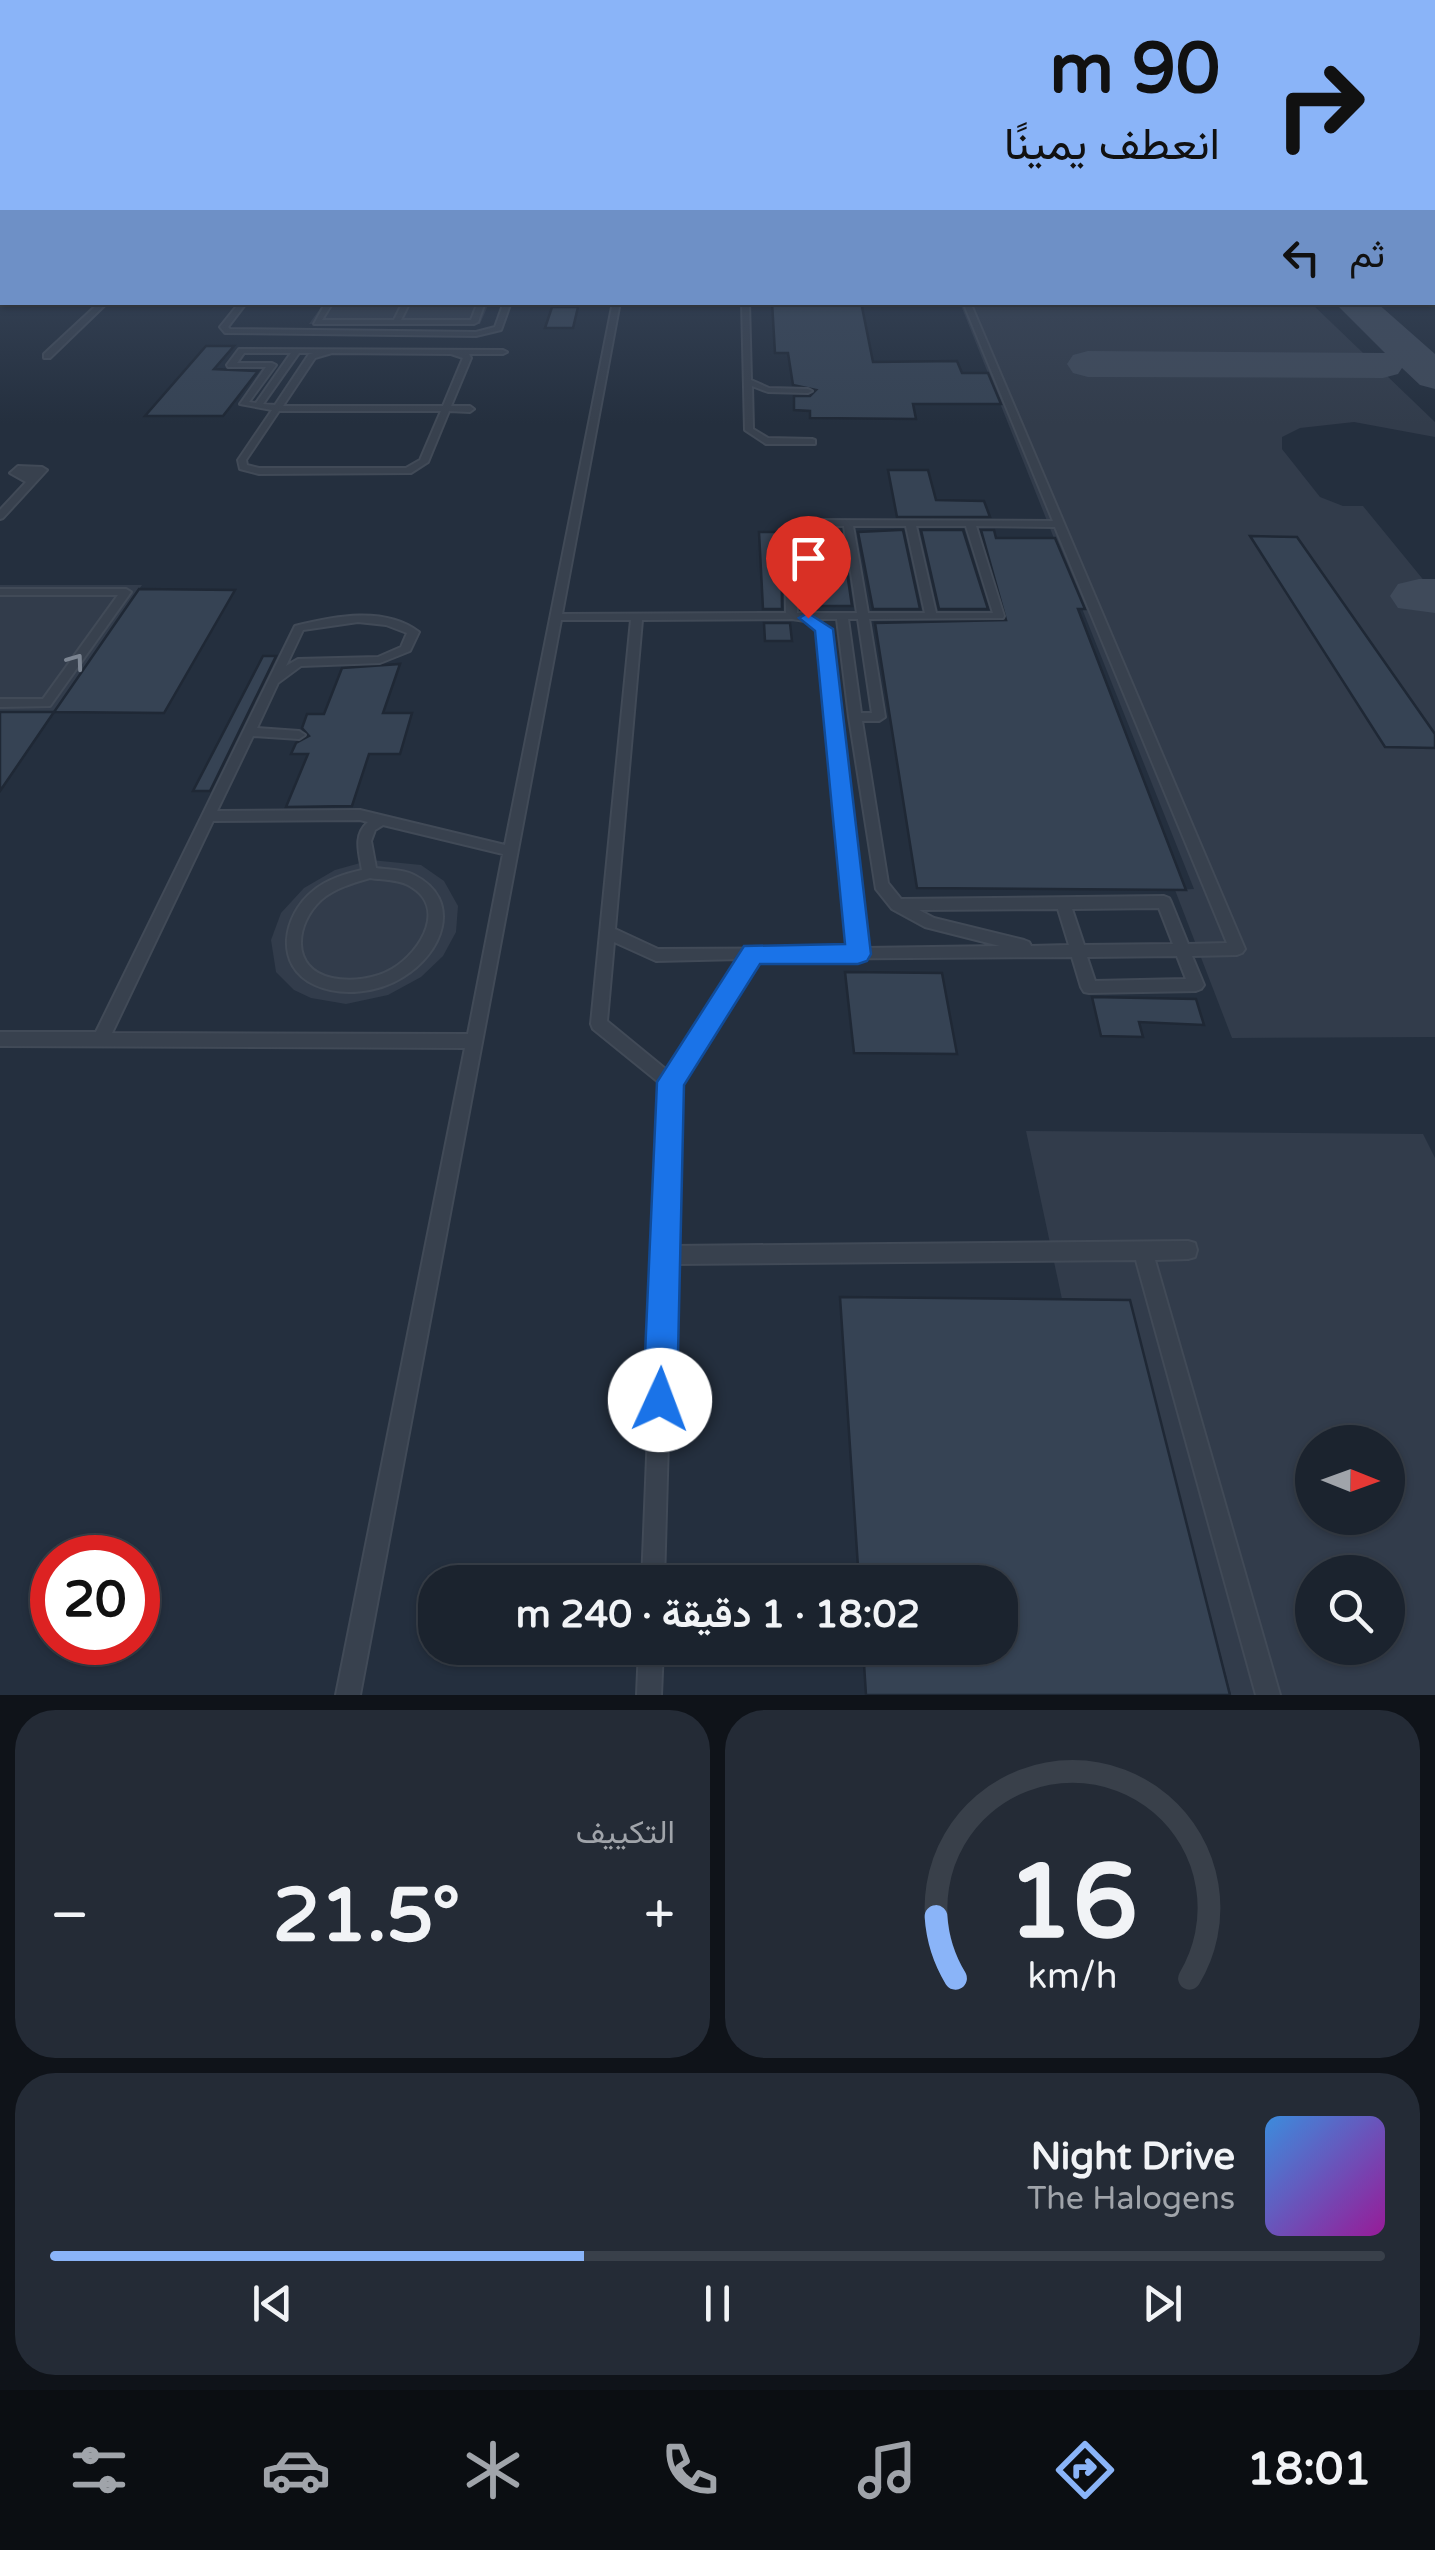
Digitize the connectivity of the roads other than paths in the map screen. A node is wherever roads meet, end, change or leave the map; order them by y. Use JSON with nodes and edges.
{"nodes":[{"id":1,"x":103,"y":305,"type":"edge"},
{"id":2,"x":242,"y":305,"type":"edge"},
{"id":3,"x":328,"y":305,"type":"edge"},
{"id":4,"x":405,"y":305,"type":"edge"},
{"id":5,"x":481,"y":305,"type":"edge"},
{"id":6,"x":507,"y":305,"type":"edge"},
{"id":7,"x":616,"y":305,"type":"edge"},
{"id":8,"x":744,"y":305,"type":"edge"},
{"id":9,"x":967,"y":305,"type":"edge"},
{"id":10,"x":396,"y":322,"type":"junction"},
{"id":11,"x":402,"y":334,"type":"junction"},
{"id":12,"x":297,"y":351,"type":"junction"},
{"id":13,"x":332,"y":351,"type":"junction"},
{"id":14,"x":392,"y":351,"type":"junction"},
{"id":15,"x":452,"y":352,"type":"junction"},
{"id":16,"x":503,"y":352,"type":"dead end"},
{"id":17,"x":47,"y":356,"type":"dead end"},
{"id":18,"x":747,"y":380,"type":"junction"},
{"id":19,"x":808,"y":391,"type":"dead end"},
{"id":20,"x":259,"y":404,"type":"junction"},
{"id":21,"x":277,"y":408,"type":"junction"},
{"id":22,"x":470,"y":409,"type":"dead end"},
{"id":23,"x":445,"y":410,"type":"junction"},
{"id":24,"x":812,"y":442,"type":"dead end"},
{"id":25,"x":32,"y":481,"type":"dead end"},
{"id":26,"x":0,"y":516,"type":"edge"},
{"id":27,"x":848,"y":523,"type":"junction"},
{"id":28,"x":910,"y":523,"type":"junction"},
{"id":29,"x":970,"y":524,"type":"junction"},
{"id":30,"x":1060,"y":524,"type":"junction"},
{"id":31,"x":0,"y":592,"type":"edge"},
{"id":32,"x":556,"y":616,"type":"junction"},
{"id":33,"x":637,"y":616,"type":"junction"},
{"id":34,"x":792,"y":616,"type":"junction"},
{"id":35,"x":842,"y":616,"type":"junction"},
{"id":36,"x":863,"y":616,"type":"junction"},
{"id":37,"x":931,"y":616,"type":"junction"},
{"id":38,"x":275,"y":680,"type":"junction"},
{"id":39,"x":0,"y":703,"type":"edge"},
{"id":40,"x":855,"y":717,"type":"junction"},
{"id":41,"x":251,"y":732,"type":"junction"},
{"id":42,"x":299,"y":735,"type":"dead end"},
{"id":43,"x":209,"y":816,"type":"junction"},
{"id":44,"x":382,"y":820,"type":"junction"},
{"id":45,"x":511,"y":851,"type":"junction"},
{"id":46,"x":370,"y":873,"type":"junction"},
{"id":47,"x":897,"y":905,"type":"junction"},
{"id":48,"x":1064,"y":905,"type":"junction"},
{"id":49,"x":608,"y":932,"type":"junction"},
{"id":50,"x":1182,"y":950,"type":"junction"},
{"id":51,"x":1074,"y":951,"type":"junction"},
{"id":52,"x":753,"y":954,"type":"junction"},
{"id":53,"x":858,"y":954,"type":"junction"},
{"id":54,"x":0,"y":1038,"type":"edge"},
{"id":55,"x":100,"y":1040,"type":"junction"},
{"id":56,"x":474,"y":1041,"type":"junction"},
{"id":57,"x":670,"y":1082,"type":"junction"},
{"id":58,"x":1143,"y":1250,"type":"junction"},
{"id":59,"x":1188,"y":1250,"type":"dead end"},
{"id":60,"x":666,"y":1255,"type":"junction"},
{"id":61,"x":655,"y":1565,"type":"edge"},
{"id":62,"x":650,"y":1665,"type":"edge"},
{"id":63,"x":348,"y":1695,"type":"edge"},
{"id":64,"x":649,"y":1695,"type":"edge"},
{"id":65,"x":1268,"y":1695,"type":"edge"}],
"edges":[{"from":1,"to":17,"type":"lane"},
{"from":2,"to":11,"type":"lane"},
{"from":3,"to":10,"type":"lane"},
{"from":4,"to":10,"type":"lane"},
{"from":5,"to":10,"type":"lane"},
{"from":6,"to":11,"type":"lane"},
{"from":7,"to":32,"type":"lane"},
{"from":8,"to":18,"type":"lane"},
{"from":9,"to":30,"type":"lane"},
{"from":11,"to":14,"type":"lane"},
{"from":12,"to":13,"type":"lane"},
{"from":12,"to":20,"type":"lane"},
{"from":12,"to":20,"type":"lane"},
{"from":13,"to":14,"type":"lane"},
{"from":13,"to":21,"type":"lane"},
{"from":14,"to":15,"type":"lane"},
{"from":15,"to":16,"type":"lane"},
{"from":15,"to":23,"type":"lane"},
{"from":18,"to":19,"type":"lane"},
{"from":18,"to":24,"type":"lane"},
{"from":20,"to":21,"type":"lane"},
{"from":21,"to":23,"type":"lane"},
{"from":21,"to":23,"type":"lane"},
{"from":22,"to":23,"type":"lane"},
{"from":25,"to":26,"type":"lane"},
{"from":27,"to":28,"type":"lane"},
{"from":27,"to":34,"type":"lane"},
{"from":27,"to":36,"type":"lane"},
{"from":28,"to":29,"type":"lane"},
{"from":28,"to":37,"type":"lane"},
{"from":29,"to":30,"type":"lane"},
{"from":29,"to":37,"type":"lane"},
{"from":30,"to":50,"type":"lane"},
{"from":39,"to":31,"type":"lane","one_way":true},
{"from":32,"to":33,"type":"lane"},
{"from":32,"to":45,"type":"lane"},
{"from":33,"to":34,"type":"lane"},
{"from":33,"to":49,"type":"lane"},
{"from":34,"to":35,"type":"lane"},
{"from":34,"to":53,"type":"lane"},
{"from":35,"to":36,"type":"lane"},
{"from":35,"to":40,"type":"lane"},
{"from":36,"to":37,"type":"lane"},
{"from":36,"to":40,"type":"lane"},
{"from":38,"to":38,"type":"lane"},
{"from":38,"to":41,"type":"lane"},
{"from":40,"to":47,"type":"lane"},
{"from":41,"to":42,"type":"lane"},
{"from":41,"to":43,"type":"lane"},
{"from":43,"to":44,"type":"lane"},
{"from":43,"to":55,"type":"lane"},
{"from":44,"to":45,"type":"lane"},
{"from":44,"to":46,"type":"lane"},
{"from":45,"to":56,"type":"lane"},
{"from":46,"to":46,"type":"lane"},
{"from":47,"to":48,"type":"lane"},
{"from":47,"to":51,"type":"lane"},
{"from":48,"to":50,"type":"lane"},
{"from":48,"to":51,"type":"lane"},
{"from":49,"to":52,"type":"lane"},
{"from":49,"to":57,"type":"lane"},
{"from":50,"to":51,"type":"lane"},
{"from":50,"to":51,"type":"lane"},
{"from":51,"to":53,"type":"lane"},
{"from":52,"to":53,"type":"lane"},
{"from":52,"to":57,"type":"lane"},
{"from":54,"to":55,"type":"lane"},
{"from":55,"to":56,"type":"lane"},
{"from":56,"to":63,"type":"lane"},
{"from":57,"to":60,"type":"lane"},
{"from":58,"to":59,"type":"lane"},
{"from":58,"to":60,"type":"lane"},
{"from":58,"to":65,"type":"lane"},
{"from":60,"to":61,"type":"lane"},
{"from":62,"to":64,"type":"lane"}]}
